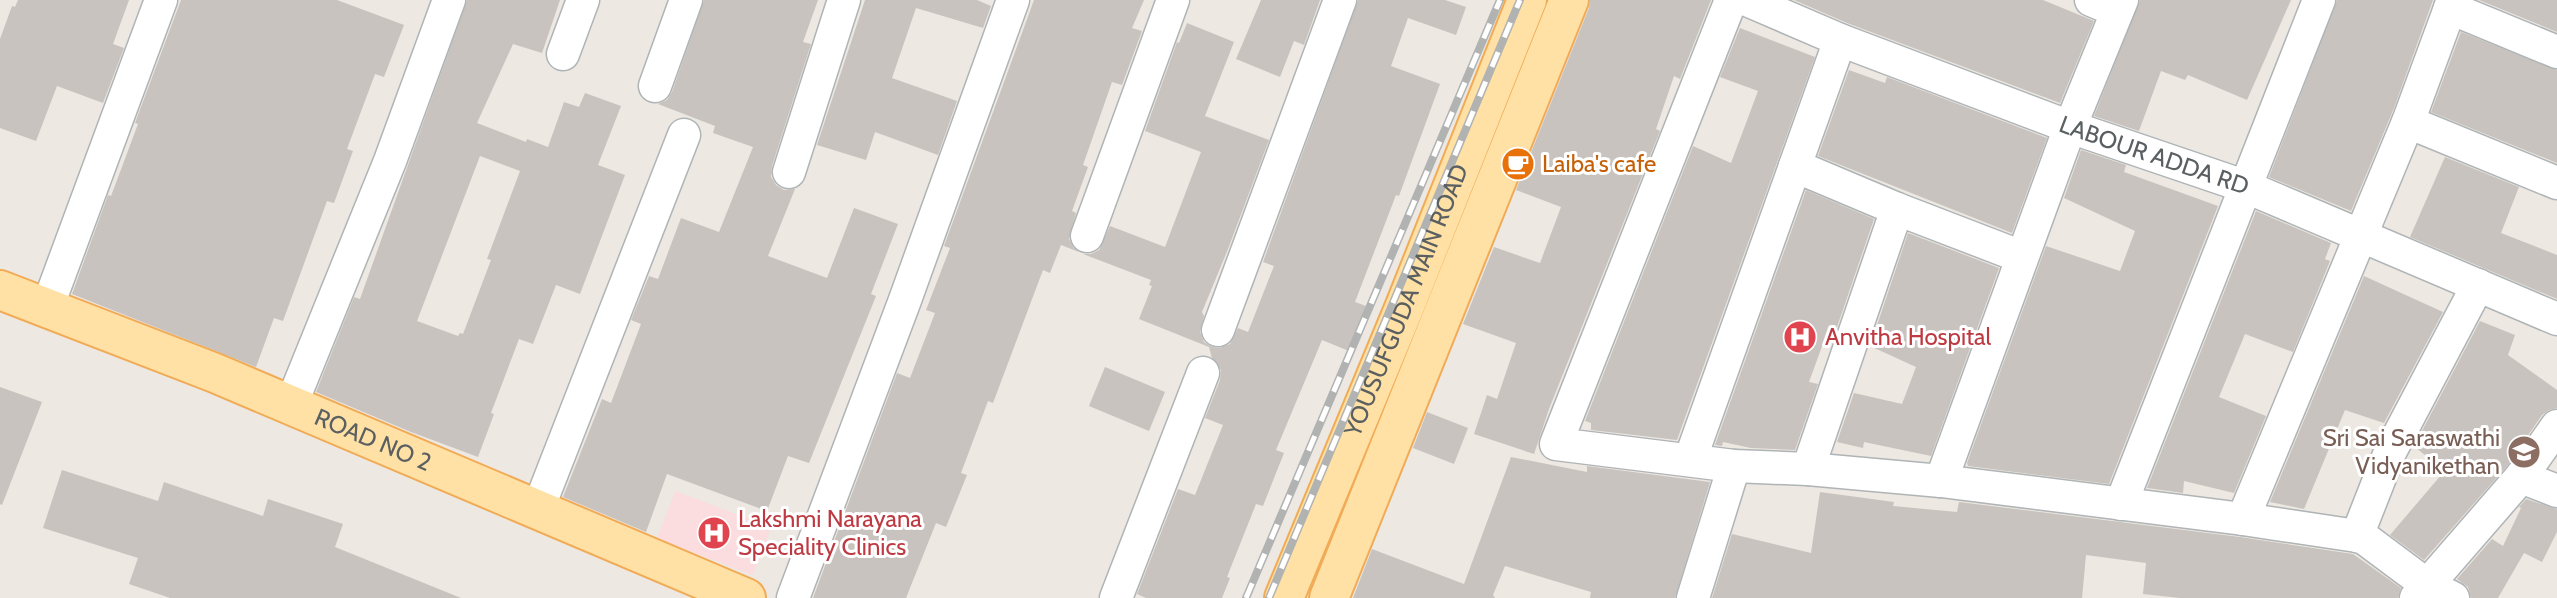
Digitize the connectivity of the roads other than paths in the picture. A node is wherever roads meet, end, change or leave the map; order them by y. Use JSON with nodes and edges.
{"nodes":[{"id":1,"x":161,"y":0,"type":"edge"},
{"id":2,"x":449,"y":0,"type":"edge"},
{"id":3,"x":583,"y":0,"type":"edge"},
{"id":4,"x":686,"y":0,"type":"edge"},
{"id":5,"x":844,"y":0,"type":"edge"},
{"id":6,"x":1013,"y":0,"type":"edge"},
{"id":7,"x":1173,"y":0,"type":"edge"},
{"id":8,"x":1340,"y":0,"type":"edge"},
{"id":9,"x":1527,"y":0,"type":"edge"},
{"id":10,"x":1569,"y":0,"type":"edge"},
{"id":11,"x":1731,"y":0,"type":"edge"},
{"id":12,"x":1747,"y":0,"type":"edge"},
{"id":13,"x":2319,"y":0,"type":"edge"},
{"id":14,"x":2110,"y":4,"type":"edge"},
{"id":15,"x":2451,"y":4,"type":"edge"},
{"id":16,"x":1840,"y":40,"type":"junction"},
{"id":17,"x":2557,"y":52,"type":"edge"},
{"id":18,"x":563,"y":54,"type":"dead end"},
{"id":19,"x":655,"y":86,"type":"dead end"},
{"id":20,"x":2408,"y":122,"type":"junction"},
{"id":21,"x":2070,"y":127,"type":"junction"},
{"id":22,"x":684,"y":135,"type":"dead end"},
{"id":23,"x":1796,"y":166,"type":"junction"},
{"id":24,"x":789,"y":172,"type":"dead end"},
{"id":25,"x":2557,"y":183,"type":"edge"},
{"id":26,"x":2244,"y":186,"type":"junction"},
{"id":27,"x":1897,"y":209,"type":"junction"},
{"id":28,"x":2360,"y":235,"type":"junction"},
{"id":29,"x":1087,"y":236,"type":"dead end"},
{"id":30,"x":2022,"y":257,"type":"junction"},
{"id":31,"x":2478,"y":285,"type":"junction"},
{"id":32,"x":0,"y":290,"type":"edge"},
{"id":33,"x":47,"y":308,"type":"junction"},
{"id":34,"x":2557,"y":318,"type":"edge"},
{"id":35,"x":1218,"y":330,"type":"dead end"},
{"id":36,"x":1203,"y":373,"type":"dead end"},
{"id":37,"x":291,"y":405,"type":"junction"},
{"id":38,"x":2557,"y":426,"type":"edge"},
{"id":39,"x":1690,"y":460,"type":"junction"},
{"id":40,"x":1734,"y":466,"type":"junction"},
{"id":41,"x":1808,"y":468,"type":"junction"},
{"id":42,"x":2521,"y":477,"type":"junction"},
{"id":43,"x":1941,"y":481,"type":"junction"},
{"id":44,"x":2557,"y":491,"type":"edge"},
{"id":45,"x":2121,"y":505,"type":"junction"},
{"id":46,"x":538,"y":509,"type":"junction"},
{"id":47,"x":2243,"y":520,"type":"junction"},
{"id":48,"x":2357,"y":537,"type":"junction"},
{"id":49,"x":2432,"y":593,"type":"edge"},
{"id":50,"x":746,"y":598,"type":"edge"},
{"id":51,"x":793,"y":598,"type":"edge"},
{"id":52,"x":1116,"y":598,"type":"edge"},
{"id":53,"x":1284,"y":598,"type":"edge"},
{"id":54,"x":1329,"y":598,"type":"edge"},
{"id":55,"x":1693,"y":598,"type":"edge"}],
"edges":[{"from":1,"to":33,"type":"street"},
{"from":2,"to":37,"type":"street"},
{"from":3,"to":18,"type":"street"},
{"from":4,"to":19,"type":"street"},
{"from":5,"to":24,"type":"street"},
{"from":6,"to":51,"type":"street"},
{"from":7,"to":29,"type":"street"},
{"from":8,"to":35,"type":"street"},
{"from":9,"to":53,"type":"main road","name":"YOUSUFGUDA MAIN ROAD"},
{"from":10,"to":54,"type":"main road","name":"YOUSUFGUDA MAIN ROAD"},
{"from":11,"to":39,"type":"street"},
{"from":12,"to":16,"type":"street","name":"LABOUR ADDA RD"},
{"from":13,"to":26,"type":"street"},
{"from":14,"to":21,"type":"street"},
{"from":15,"to":17,"type":"street"},
{"from":15,"to":20,"type":"street"},
{"from":16,"to":21,"type":"street","name":"LABOUR ADDA RD"},
{"from":16,"to":23,"type":"street"},
{"from":20,"to":25,"type":"street"},
{"from":20,"to":28,"type":"street"},
{"from":21,"to":26,"type":"street","name":"LABOUR ADDA RD"},
{"from":21,"to":30,"type":"street"},
{"from":22,"to":46,"type":"street"},
{"from":23,"to":27,"type":"street"},
{"from":23,"to":39,"type":"street"},
{"from":26,"to":28,"type":"street","name":"LABOUR ADDA RD"},
{"from":26,"to":45,"type":"street"},
{"from":27,"to":30,"type":"street"},
{"from":27,"to":41,"type":"street"},
{"from":28,"to":31,"type":"street","name":"LABOUR ADDA RD"},
{"from":28,"to":47,"type":"street"},
{"from":30,"to":43,"type":"street"},
{"from":31,"to":34,"type":"street","name":"LABOUR ADDA RD"},
{"from":31,"to":48,"type":"street"},
{"from":32,"to":33,"type":"main road","name":"ROAD NO 2"},
{"from":33,"to":37,"type":"main road","name":"ROAD NO 2"},
{"from":36,"to":52,"type":"street"},
{"from":37,"to":46,"type":"main road","name":"ROAD NO 2"},
{"from":38,"to":42,"type":"street"},
{"from":39,"to":40,"type":"street"},
{"from":40,"to":41,"type":"street"},
{"from":40,"to":55,"type":"street"},
{"from":41,"to":43,"type":"street"},
{"from":42,"to":44,"type":"street"},
{"from":42,"to":49,"type":"street"},
{"from":43,"to":45,"type":"street"},
{"from":45,"to":47,"type":"street"},
{"from":46,"to":50,"type":"main road","name":"ROAD NO 2"},
{"from":47,"to":48,"type":"street"},
{"from":48,"to":49,"type":"street"}]}
